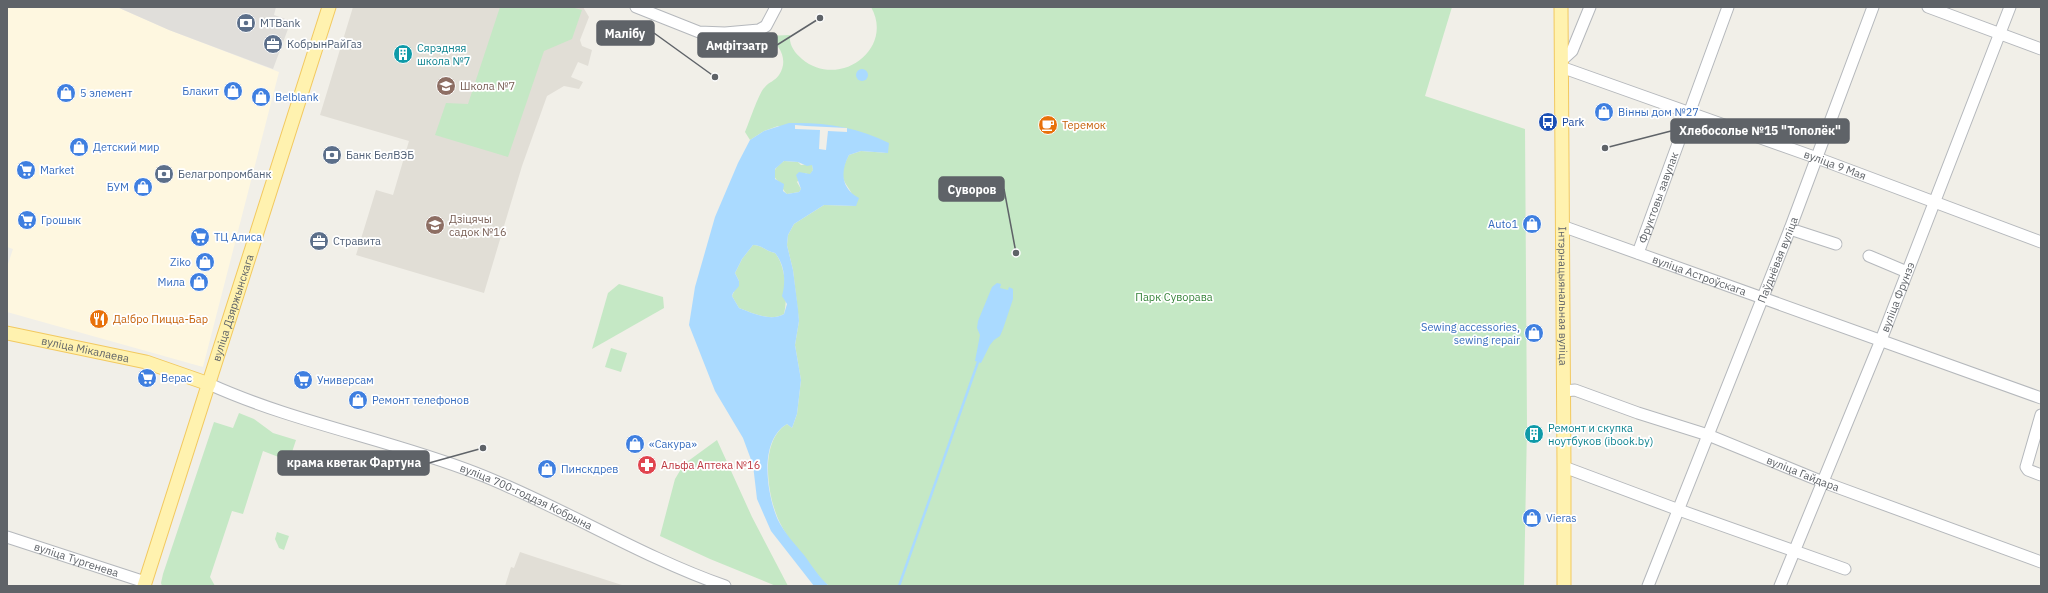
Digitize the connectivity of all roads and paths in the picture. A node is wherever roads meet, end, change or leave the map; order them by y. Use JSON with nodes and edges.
{"nodes":[{"id":1,"x":329,"y":7,"type":"edge"},
{"id":2,"x":636,"y":7,"type":"edge"},
{"id":3,"x":776,"y":7,"type":"edge"},
{"id":4,"x":1560,"y":7,"type":"edge"},
{"id":5,"x":1590,"y":7,"type":"edge"},
{"id":6,"x":1728,"y":7,"type":"edge"},
{"id":7,"x":1873,"y":7,"type":"edge"},
{"id":8,"x":1928,"y":7,"type":"edge"},
{"id":9,"x":2010,"y":7,"type":"edge"},
{"id":10,"x":2000,"y":33,"type":"junction"},
{"id":11,"x":2041,"y":49,"type":"edge"},
{"id":12,"x":1561,"y":63,"type":"junction"},
{"id":13,"x":1690,"y":114,"type":"junction"},
{"id":14,"x":1817,"y":158,"type":"junction"},
{"id":15,"x":1934,"y":202,"type":"junction"},
{"id":16,"x":1562,"y":226,"type":"junction"},
{"id":17,"x":1790,"y":229,"type":"junction"},
{"id":18,"x":2041,"y":242,"type":"edge"},
{"id":19,"x":1836,"y":244,"type":"dead end"},
{"id":20,"x":1638,"y":252,"type":"junction"},
{"id":21,"x":1869,"y":256,"type":"dead end"},
{"id":22,"x":1907,"y":272,"type":"junction"},
{"id":23,"x":1763,"y":297,"type":"junction"},
{"id":24,"x":7,"y":333,"type":"edge"},
{"id":25,"x":1881,"y":340,"type":"junction"},
{"id":26,"x":209,"y":384,"type":"junction"},
{"id":27,"x":1564,"y":391,"type":"junction"},
{"id":28,"x":2041,"y":398,"type":"edge"},
{"id":29,"x":2041,"y":415,"type":"edge"},
{"id":30,"x":1708,"y":434,"type":"junction"},
{"id":31,"x":1564,"y":466,"type":"junction"},
{"id":32,"x":2041,"y":475,"type":"edge"},
{"id":33,"x":1823,"y":482,"type":"junction"},
{"id":34,"x":1679,"y":510,"type":"junction"},
{"id":35,"x":7,"y":537,"type":"edge"},
{"id":36,"x":1794,"y":551,"type":"junction"},
{"id":37,"x":2041,"y":562,"type":"edge"},
{"id":38,"x":1845,"y":569,"type":"dead end"},
{"id":39,"x":144,"y":584,"type":"edge"},
{"id":40,"x":724,"y":586,"type":"edge"},
{"id":41,"x":1564,"y":586,"type":"edge"},
{"id":42,"x":1648,"y":586,"type":"edge"},
{"id":43,"x":1780,"y":586,"type":"edge"}],
"edges":[{"from":1,"to":26,"type":"main road","name":"вуліца Дзяржынскага"},
{"from":2,"to":3,"type":"street"},
{"from":4,"to":12,"type":"main road","name":"Інтэрнацыянальная вуліца"},
{"from":5,"to":12,"type":"street"},
{"from":6,"to":13,"type":"street","name":"Фруктовы завулак"},
{"from":7,"to":14,"type":"street","name":"Паўднёвая вуліца"},
{"from":8,"to":10,"type":"street"},
{"from":9,"to":10,"type":"street","name":"вуліца Фрунзэ"},
{"from":10,"to":11,"type":"street"},
{"from":10,"to":15,"type":"street","name":"вуліца Фрунзэ"},
{"from":12,"to":13,"type":"street","name":"вуліца 9 Мая"},
{"from":12,"to":16,"type":"main road","name":"Інтэрнацыянальная вуліца"},
{"from":13,"to":14,"type":"street","name":"вуліца 9 Мая"},
{"from":13,"to":20,"type":"street","name":"Фруктовы завулак"},
{"from":14,"to":15,"type":"street","name":"вуліца 9 Мая"},
{"from":14,"to":17,"type":"street","name":"Паўднёвая вуліца"},
{"from":15,"to":18,"type":"street","name":"вуліца 9 Мая"},
{"from":15,"to":22,"type":"street","name":"вуліца Фрунзэ"},
{"from":16,"to":20,"type":"street","name":"вуліца Астроўскага"},
{"from":16,"to":27,"type":"main road","name":"Інтэрнацыянальная вуліца"},
{"from":17,"to":19,"type":"street"},
{"from":17,"to":23,"type":"street","name":"Паўднёвая вуліца"},
{"from":20,"to":23,"type":"street","name":"вуліца Астроўскага"},
{"from":21,"to":22,"type":"street"},
{"from":22,"to":25,"type":"street","name":"вуліца Фрунзэ"},
{"from":23,"to":25,"type":"street","name":"вуліца Астроўскага"},
{"from":23,"to":30,"type":"street","name":"Паўднёвая вуліца"},
{"from":24,"to":26,"type":"main road","name":"вуліца Мікалаева"},
{"from":25,"to":28,"type":"street","name":"вуліца Астроўскага"},
{"from":25,"to":33,"type":"street","name":"вуліца Фрунзэ"},
{"from":26,"to":39,"type":"main road","name":"вуліца Дзяржынскага"},
{"from":26,"to":40,"type":"street","name":"вуліца 700-годдзя Кобрына"},
{"from":27,"to":30,"type":"street","name":"вуліца Гайдара"},
{"from":27,"to":31,"type":"main road","name":"Інтэрнацыянальная вуліца"},
{"from":29,"to":32,"type":"street"},
{"from":30,"to":33,"type":"street","name":"вуліца Гайдара"},
{"from":30,"to":34,"type":"street","name":"Паўднёвая вуліца"},
{"from":31,"to":34,"type":"street"},
{"from":31,"to":41,"type":"main road","name":"Інтэрнацыянальная вуліца"},
{"from":33,"to":36,"type":"street","name":"вуліца Фрунзэ"},
{"from":33,"to":37,"type":"street","name":"вуліца Гайдара"},
{"from":34,"to":36,"type":"street"},
{"from":34,"to":42,"type":"street","name":"Паўднёвая вуліца"},
{"from":35,"to":39,"type":"street","name":"вуліца Тургенева"},
{"from":36,"to":38,"type":"street"},
{"from":36,"to":43,"type":"street","name":"вуліца Фрунзэ"}]}
